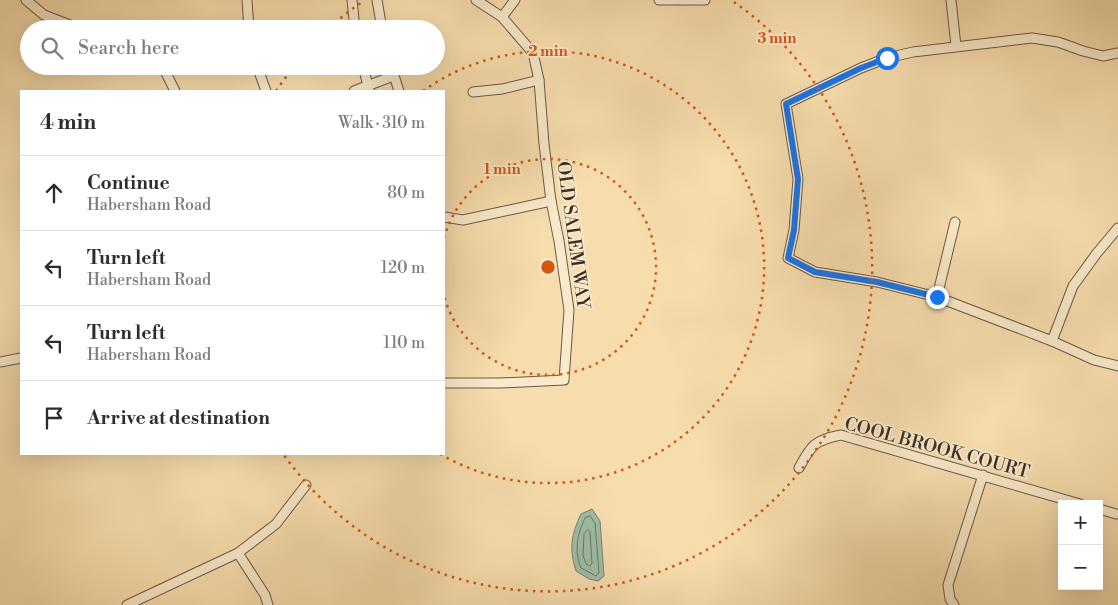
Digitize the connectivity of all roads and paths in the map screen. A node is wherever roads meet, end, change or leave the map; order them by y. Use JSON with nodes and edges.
{"nodes":[{"id":1,"x":26,"y":0,"type":"edge"},
{"id":2,"x":246,"y":0,"type":"edge"},
{"id":3,"x":352,"y":0,"type":"edge"},
{"id":4,"x":377,"y":0,"type":"edge"},
{"id":5,"x":476,"y":0,"type":"edge"},
{"id":6,"x":515,"y":0,"type":"edge"},
{"id":7,"x":659,"y":0,"type":"edge"},
{"id":8,"x":705,"y":0,"type":"edge"},
{"id":9,"x":951,"y":0,"type":"edge"},
{"id":10,"x":502,"y":17,"type":"junction"},
{"id":11,"x":57,"y":20,"type":"edge"},
{"id":12,"x":248,"y":20,"type":"edge"},
{"id":13,"x":354,"y":20,"type":"edge"},
{"id":14,"x":380,"y":20,"type":"edge"},
{"id":15,"x":956,"y":46,"type":"junction"},
{"id":16,"x":1118,"y":53,"type":"edge"},
{"id":17,"x":167,"y":75,"type":"edge"},
{"id":18,"x":260,"y":75,"type":"edge"},
{"id":19,"x":365,"y":75,"type":"edge"},
{"id":20,"x":394,"y":76,"type":"joint"},
{"id":21,"x":539,"y":80,"type":"junction"},
{"id":22,"x":368,"y":89,"type":"edge"},
{"id":23,"x":174,"y":90,"type":"edge"},
{"id":24,"x":266,"y":90,"type":"edge"},
{"id":25,"x":399,"y":90,"type":"edge"},
{"id":26,"x":474,"y":92,"type":"dead end"},
{"id":27,"x":551,"y":201,"type":"junction"},
{"id":28,"x":445,"y":217,"type":"edge"},
{"id":29,"x":955,"y":222,"type":"dead end"},
{"id":30,"x":1118,"y":228,"type":"edge"},
{"id":31,"x":937,"y":297,"type":"junction"},
{"id":32,"x":1052,"y":341,"type":"junction"},
{"id":33,"x":20,"y":358,"type":"edge"},
{"id":34,"x":0,"y":362,"type":"edge"},
{"id":35,"x":1118,"y":366,"type":"edge"},
{"id":36,"x":445,"y":383,"type":"edge"},
{"id":37,"x":799,"y":468,"type":"dead end"},
{"id":38,"x":983,"y":474,"type":"junction"},
{"id":39,"x":306,"y":485,"type":"dead end"},
{"id":40,"x":1067,"y":500,"type":"edge"},
{"id":41,"x":1103,"y":510,"type":"edge"},
{"id":42,"x":1116,"y":514,"type":"dead end"},
{"id":43,"x":238,"y":553,"type":"junction"},
{"id":44,"x":127,"y":605,"type":"edge"},
{"id":45,"x":268,"y":605,"type":"edge"},
{"id":46,"x":954,"y":605,"type":"edge"}],
"edges":[{"from":1,"to":11,"type":"street"},
{"from":2,"to":12,"type":"street"},
{"from":3,"to":13,"type":"street"},
{"from":4,"to":14,"type":"street"},
{"from":5,"to":10,"type":"street","name":"OLD SALEM WAY"},
{"from":6,"to":10,"type":"street"},
{"from":7,"to":8,"type":"street"},
{"from":9,"to":15,"type":"street"},
{"from":10,"to":21,"type":"street","name":"OLD SALEM WAY"},
{"from":15,"to":16,"type":"street"},
{"from":15,"to":31,"type":"street"},
{"from":17,"to":23,"type":"street"},
{"from":18,"to":24,"type":"street"},
{"from":19,"to":22,"type":"street"},
{"from":20,"to":22,"type":"street"},
{"from":20,"to":25,"type":"street"},
{"from":21,"to":26,"type":"street"},
{"from":21,"to":27,"type":"street","name":"OLD SALEM WAY"},
{"from":27,"to":28,"type":"street"},
{"from":27,"to":36,"type":"street","name":"OLD SALEM WAY"},
{"from":29,"to":31,"type":"street"},
{"from":30,"to":32,"type":"street"},
{"from":31,"to":32,"type":"street"},
{"from":32,"to":35,"type":"street"},
{"from":33,"to":34,"type":"street"},
{"from":37,"to":38,"type":"street","name":"COOL BROOK COURT"},
{"from":38,"to":40,"type":"street","name":"COOL BROOK COURT"},
{"from":38,"to":46,"type":"street"},
{"from":39,"to":43,"type":"street"},
{"from":41,"to":42,"type":"street"},
{"from":43,"to":44,"type":"street"},
{"from":43,"to":45,"type":"street"}]}
